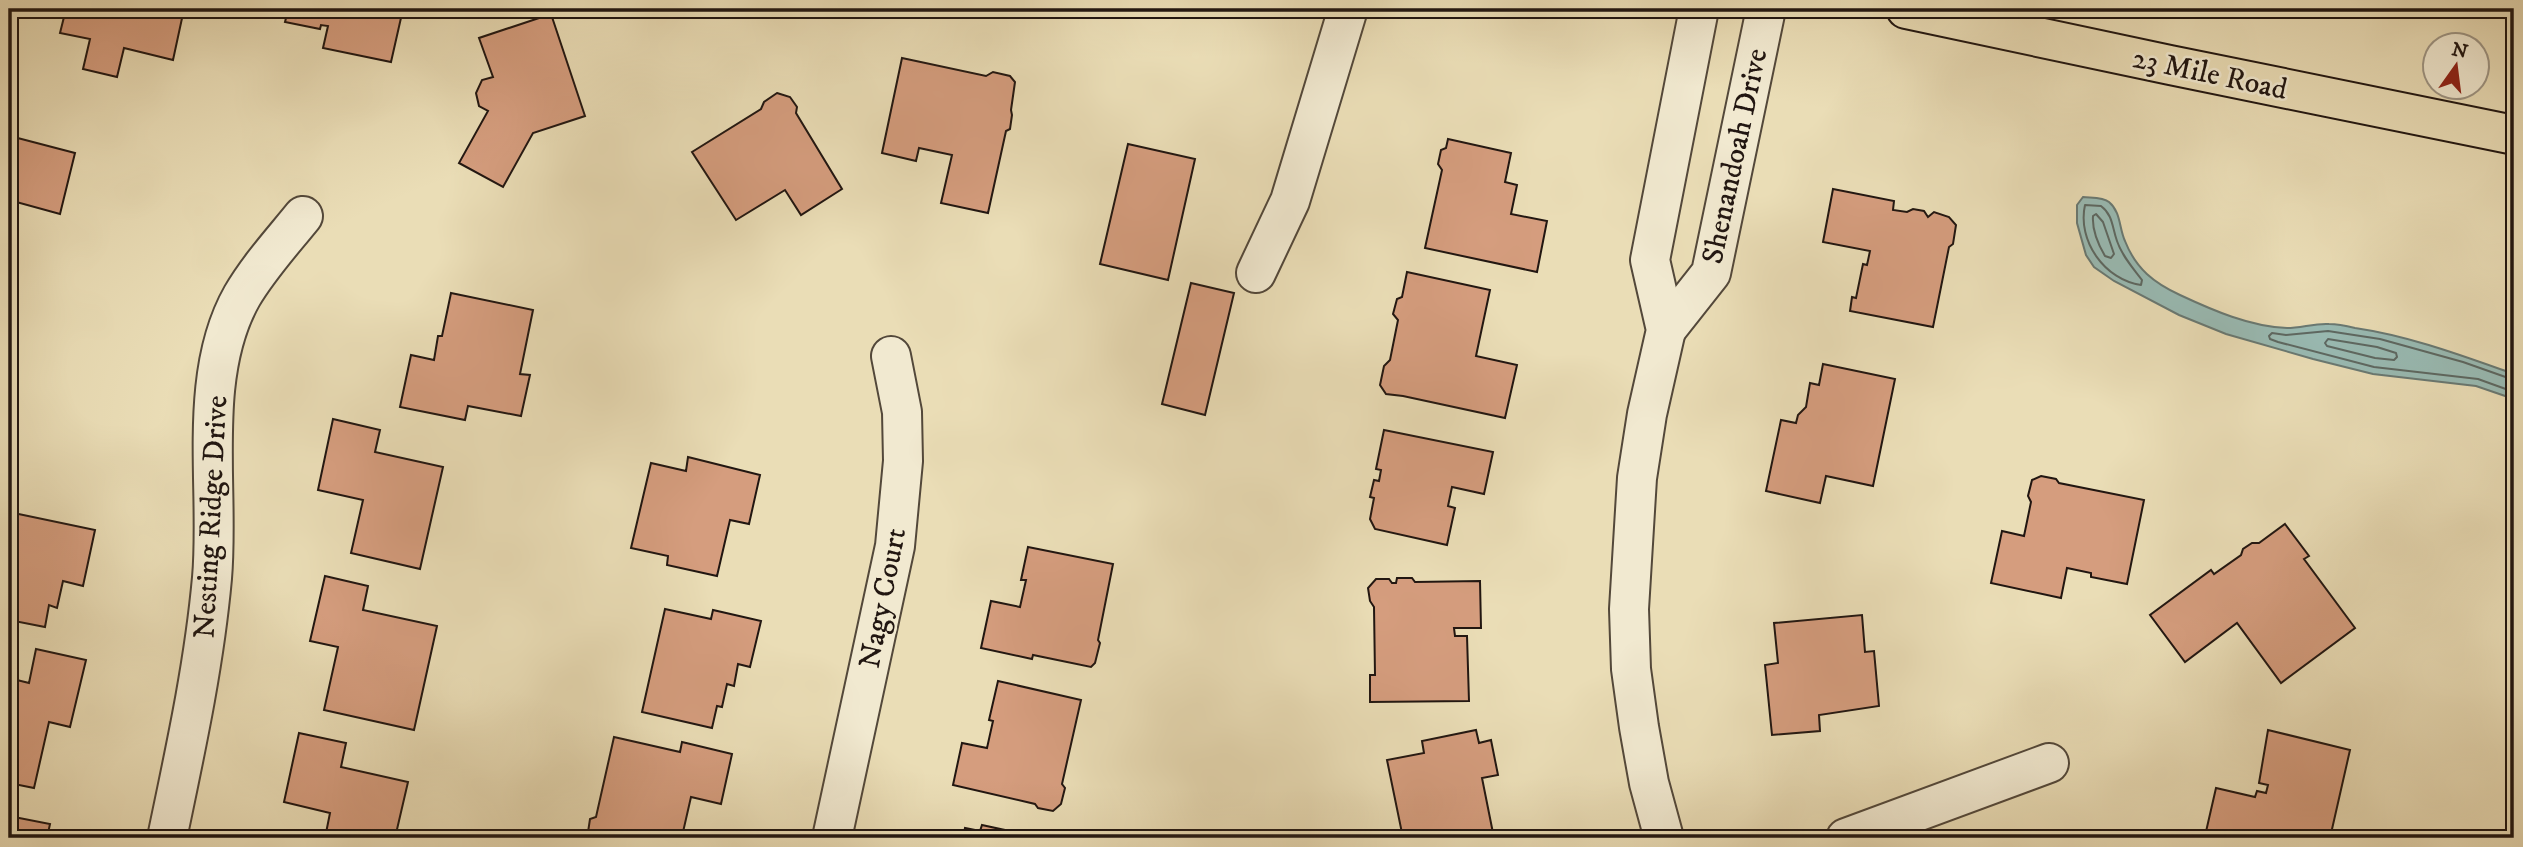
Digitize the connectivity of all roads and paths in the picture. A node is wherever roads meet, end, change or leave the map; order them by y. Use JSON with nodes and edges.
{"nodes":[{"id":1,"x":1348,"y":9,"type":"edge"},
{"id":2,"x":1699,"y":9,"type":"edge"},
{"id":3,"x":1766,"y":9,"type":"edge"},
{"id":4,"x":1906,"y":9,"type":"edge"},
{"id":5,"x":2514,"y":135,"type":"edge"},
{"id":6,"x":303,"y":216,"type":"dead end"},
{"id":7,"x":1256,"y":273,"type":"dead end"},
{"id":8,"x":1666,"y":330,"type":"junction"},
{"id":9,"x":891,"y":356,"type":"dead end"},
{"id":10,"x":2049,"y":763,"type":"dead end"},
{"id":11,"x":167,"y":838,"type":"edge"},
{"id":12,"x":832,"y":838,"type":"edge"},
{"id":13,"x":1664,"y":838,"type":"edge"},
{"id":14,"x":1846,"y":838,"type":"edge"}],
"edges":[{"from":1,"to":7,"type":"street"},
{"from":2,"to":8,"type":"street","name":"Shenandoah Drive"},
{"from":3,"to":8,"type":"street","name":"Shenandoah Drive"},
{"from":4,"to":5,"type":"main road","name":"23 Mile Road"},
{"from":6,"to":11,"type":"street","name":"Nesting Ridge Drive"},
{"from":8,"to":13,"type":"street","name":"Shenandoah Drive"},
{"from":9,"to":12,"type":"street","name":"Nagy Court"},
{"from":10,"to":14,"type":"street"}]}
